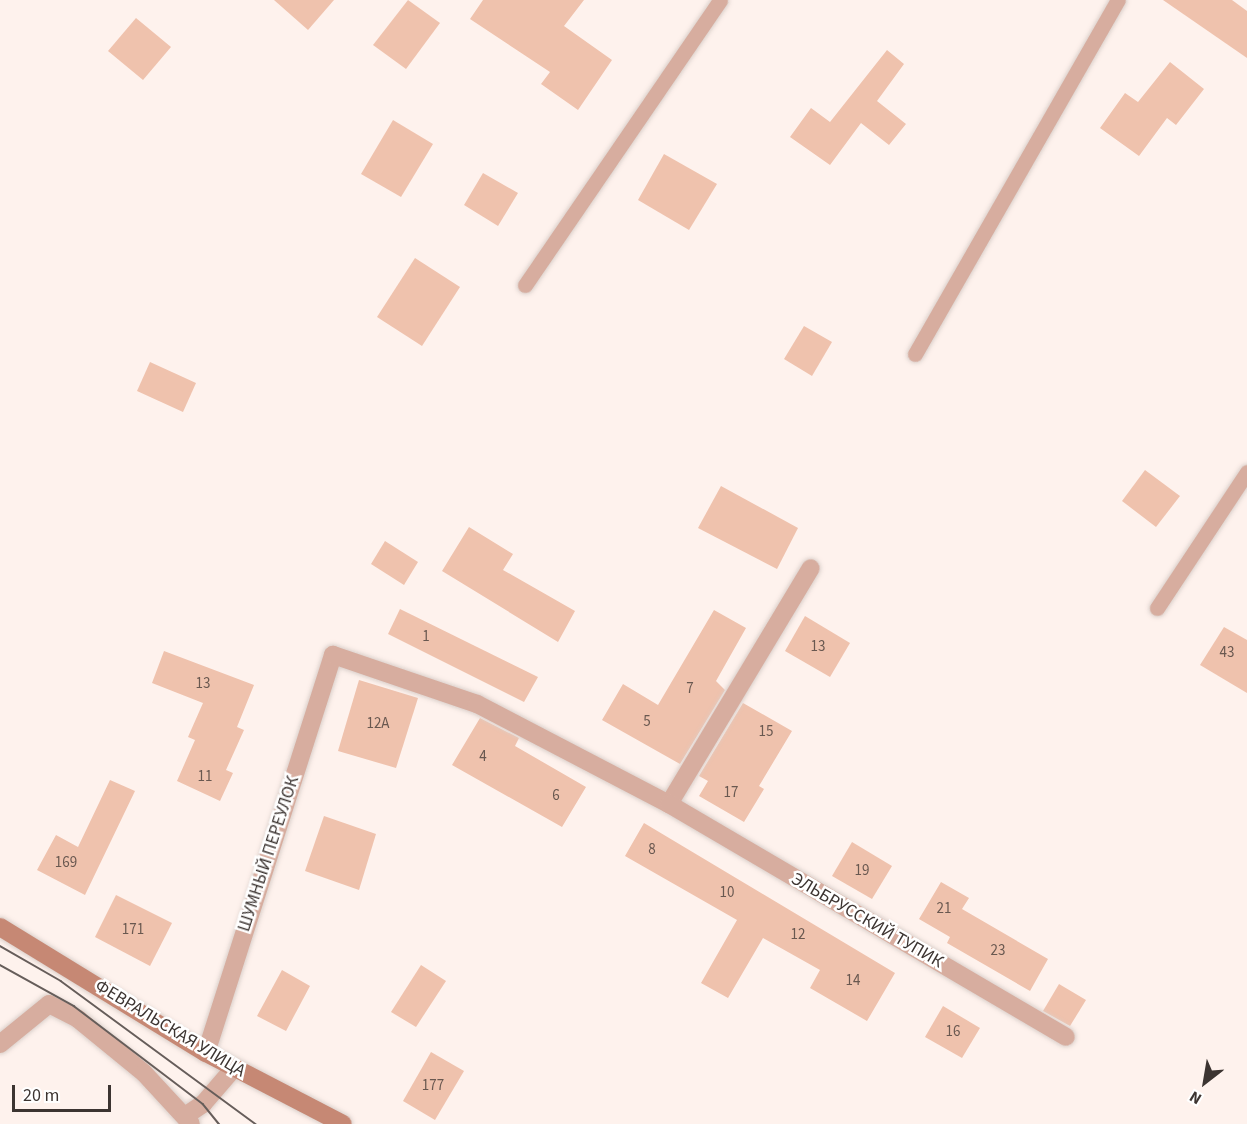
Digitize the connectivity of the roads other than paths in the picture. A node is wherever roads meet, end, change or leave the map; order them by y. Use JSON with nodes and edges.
{"nodes":[{"id":1,"x":720,"y":0,"type":"edge"},
{"id":2,"x":1118,"y":0,"type":"edge"},
{"id":3,"x":525,"y":285,"type":"dead end"},
{"id":4,"x":915,"y":354,"type":"dead end"},
{"id":5,"x":1247,"y":472,"type":"edge"},
{"id":6,"x":811,"y":568,"type":"dead end"},
{"id":7,"x":1157,"y":608,"type":"dead end"},
{"id":8,"x":333,"y":655,"type":"joint"},
{"id":9,"x":669,"y":804,"type":"junction"},
{"id":10,"x":0,"y":927,"type":"edge"},
{"id":11,"x":1066,"y":1037,"type":"dead end"},
{"id":12,"x":0,"y":1044,"type":"edge"},
{"id":13,"x":206,"y":1053,"type":"junction"},
{"id":14,"x":234,"y":1068,"type":"junction"},
{"id":15,"x":188,"y":1120,"type":"edge"},
{"id":16,"x":343,"y":1124,"type":"edge"}],
"edges":[{"from":1,"to":3,"type":"lane"},
{"from":2,"to":4,"type":"lane"},
{"from":5,"to":7,"type":"lane"},
{"from":6,"to":9,"type":"street"},
{"from":8,"to":9,"type":"street","name":"ЭЛЬБРУССКИЙ ТУПИК"},
{"from":8,"to":13,"type":"street","name":"ШУМНЫЙ ПЕРЕУЛОК"},
{"from":9,"to":11,"type":"street","name":"ЭЛЬБРУССКИЙ ТУПИК"},
{"from":10,"to":13,"type":"street","name":"ФЕВРАЛЬСКАЯ УЛИЦА"},
{"from":12,"to":15,"type":"street"},
{"from":13,"to":14,"type":"street","name":"ФЕВРАЛЬСКАЯ УЛИЦА"},
{"from":14,"to":15,"type":"street"},
{"from":14,"to":16,"type":"street","name":"ФЕВРАЛЬСКАЯ УЛИЦА"}]}
